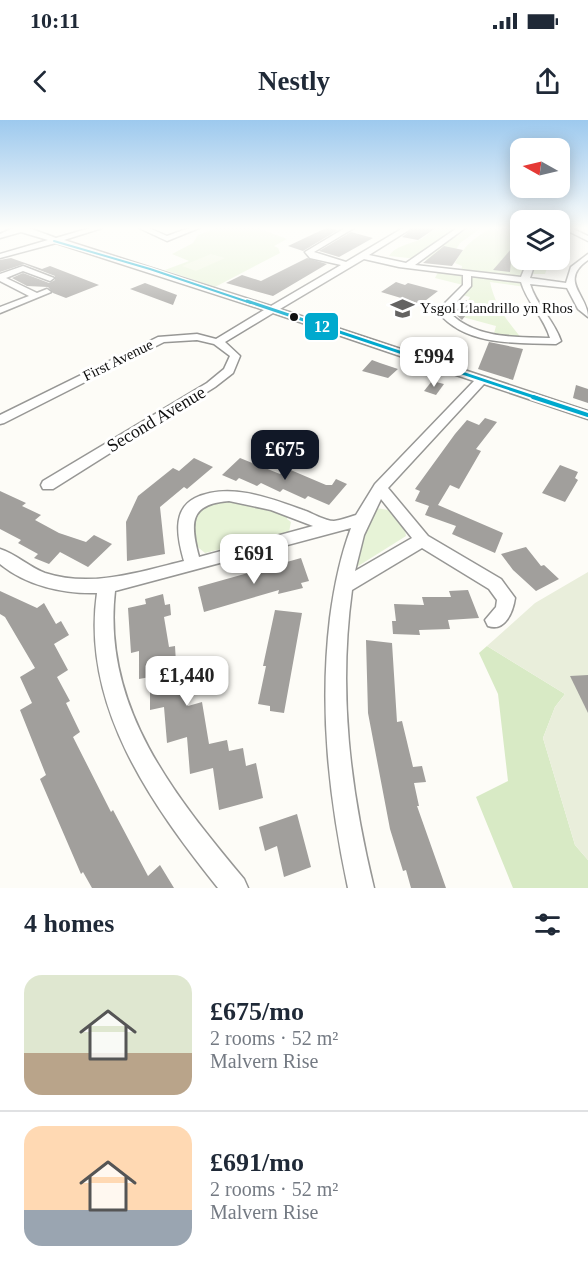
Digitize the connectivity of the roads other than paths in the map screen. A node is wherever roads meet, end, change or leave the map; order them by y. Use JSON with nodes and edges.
{"nodes":[{"id":1,"x":134,"y":264,"type":"edge"},
{"id":2,"x":344,"y":264,"type":"edge"},
{"id":3,"x":398,"y":264,"type":"edge"},
{"id":4,"x":411,"y":264,"type":"edge"},
{"id":5,"x":577,"y":264,"type":"edge"},
{"id":6,"x":349,"y":265,"type":"joint"},
{"id":7,"x":408,"y":266,"type":"junction"},
{"id":8,"x":528,"y":270,"type":"edge"},
{"id":9,"x":467,"y":273,"type":"junction"},
{"id":10,"x":0,"y":277,"type":"edge"},
{"id":11,"x":50,"y":278,"type":"dead end"},
{"id":12,"x":526,"y":281,"type":"junction"},
{"id":13,"x":571,"y":286,"type":"junction"},
{"id":14,"x":47,"y":292,"type":"dead end"},
{"id":15,"x":37,"y":296,"type":"junction"},
{"id":16,"x":0,"y":310,"type":"edge"},
{"id":17,"x":272,"y":311,"type":"junction"},
{"id":18,"x":588,"y":314,"type":"edge"},
{"id":19,"x":218,"y":342,"type":"junction"},
{"id":20,"x":481,"y":380,"type":"junction"},
{"id":21,"x":588,"y":415,"type":"edge"},
{"id":22,"x":0,"y":420,"type":"edge"},
{"id":23,"x":48,"y":485,"type":"dead end"},
{"id":24,"x":380,"y":488,"type":"junction"},
{"id":25,"x":361,"y":520,"type":"junction"},
{"id":26,"x":331,"y":527,"type":"junction"},
{"id":27,"x":422,"y":540,"type":"junction"},
{"id":28,"x":1,"y":556,"type":"edge"},
{"id":29,"x":193,"y":565,"type":"junction"},
{"id":30,"x":107,"y":584,"type":"junction"},
{"id":31,"x":344,"y":586,"type":"junction"},
{"id":32,"x":494,"y":620,"type":"dead end"},
{"id":33,"x":235,"y":888,"type":"edge"},
{"id":34,"x":361,"y":888,"type":"edge"}],
"edges":[{"from":1,"to":17,"type":"street"},
{"from":2,"to":6,"type":"street"},
{"from":3,"to":7,"type":"street"},
{"from":4,"to":7,"type":"street"},
{"from":5,"to":13,"type":"street"},
{"from":6,"to":17,"type":"street"},
{"from":7,"to":9,"type":"street"},
{"from":8,"to":12,"type":"street"},
{"from":9,"to":12,"type":"street"},
{"from":9,"to":12,"type":"street"},
{"from":10,"to":11,"type":"street"},
{"from":10,"to":15,"type":"street"},
{"from":12,"to":13,"type":"street"},
{"from":13,"to":18,"type":"street"},
{"from":14,"to":15,"type":"street"},
{"from":15,"to":16,"type":"street"},
{"from":17,"to":19,"type":"street"},
{"from":17,"to":20,"type":"street"},
{"from":19,"to":22,"type":"street","name":"First Avenue"},
{"from":19,"to":23,"type":"street","name":"Second Avenue"},
{"from":20,"to":21,"type":"street"},
{"from":20,"to":24,"type":"street"},
{"from":24,"to":25,"type":"street"},
{"from":24,"to":27,"type":"street"},
{"from":25,"to":26,"type":"street"},
{"from":25,"to":31,"type":"street"},
{"from":26,"to":29,"type":"street"},
{"from":26,"to":29,"type":"street"},
{"from":27,"to":31,"type":"street"},
{"from":27,"to":32,"type":"street"},
{"from":28,"to":30,"type":"street"},
{"from":29,"to":30,"type":"street"},
{"from":30,"to":33,"type":"street"},
{"from":31,"to":34,"type":"street"}]}
